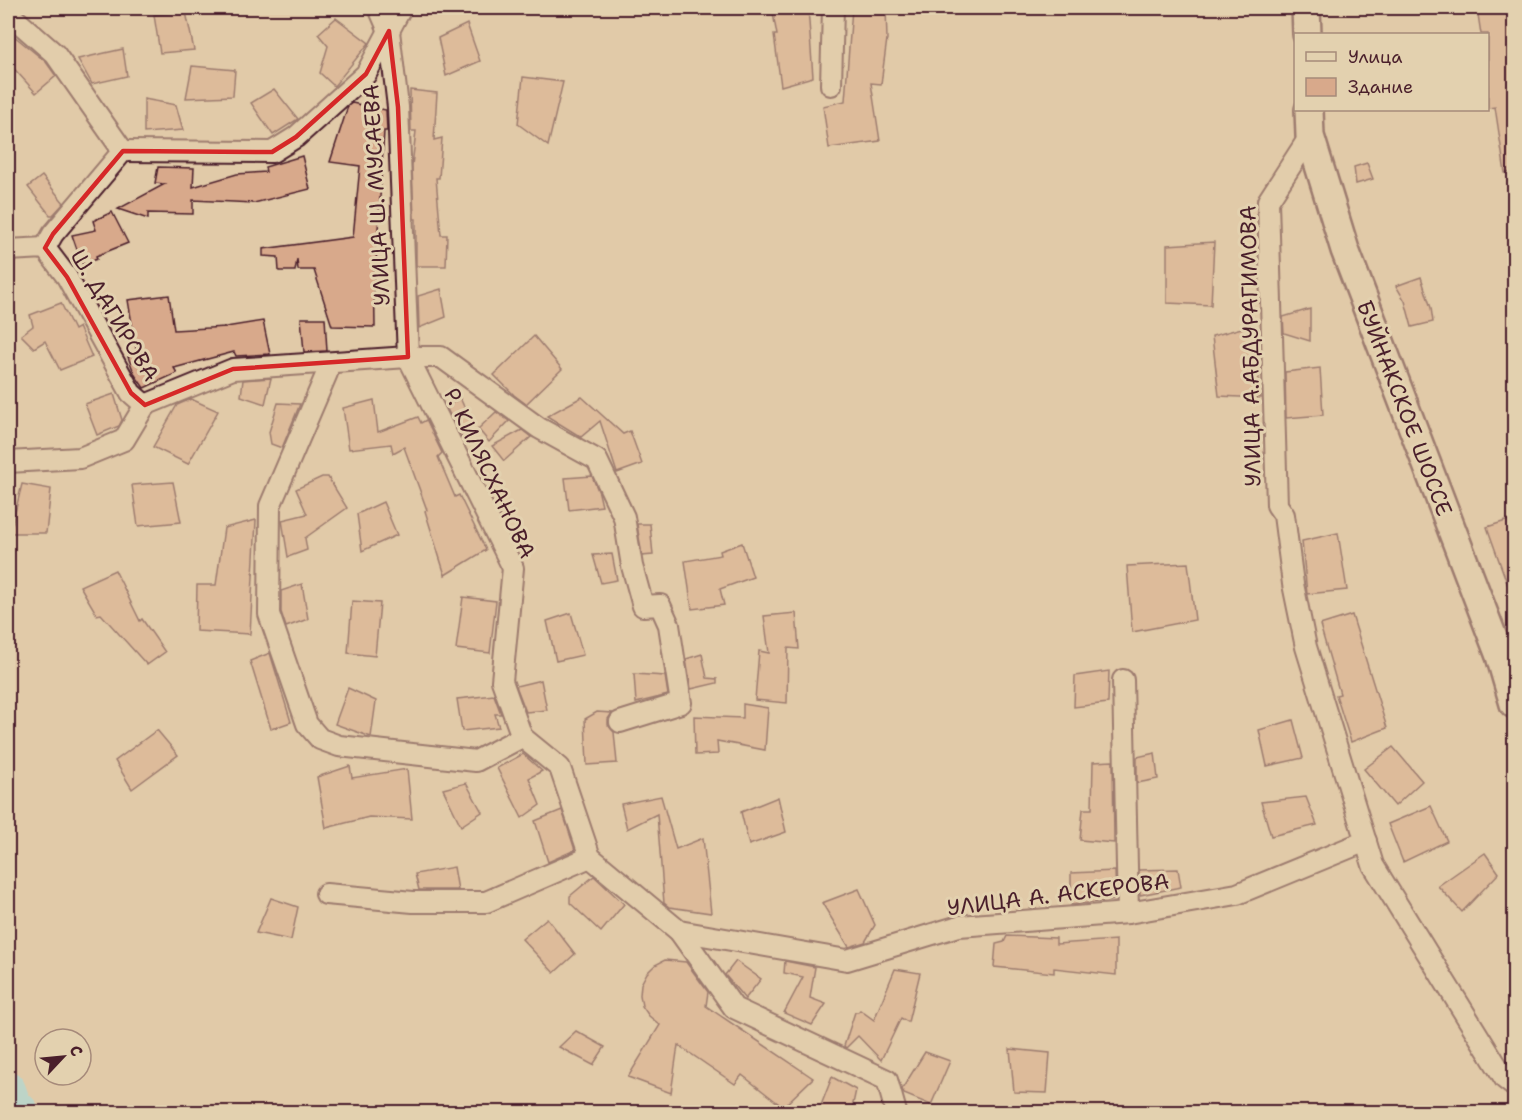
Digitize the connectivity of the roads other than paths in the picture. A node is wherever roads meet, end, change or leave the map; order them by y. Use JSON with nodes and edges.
{"nodes":[{"id":1,"x":379,"y":8,"type":"edge"},
{"id":2,"x":401,"y":8,"type":"edge"},
{"id":3,"x":832,"y":8,"type":"edge"},
{"id":4,"x":1306,"y":8,"type":"edge"},
{"id":5,"x":8,"y":13,"type":"edge"},
{"id":6,"x":389,"y":31,"type":"junction"},
{"id":7,"x":1307,"y":33,"type":"edge"},
{"id":8,"x":831,"y":86,"type":"dead end"},
{"id":9,"x":1309,"y":111,"type":"edge"},
{"id":10,"x":1310,"y":136,"type":"junction"},
{"id":11,"x":123,"y":151,"type":"junction"},
{"id":12,"x":45,"y":248,"type":"junction"},
{"id":13,"x":8,"y":250,"type":"edge"},
{"id":14,"x":408,"y":357,"type":"junction"},
{"id":15,"x":327,"y":373,"type":"dead end"},
{"id":16,"x":144,"y":405,"type":"junction"},
{"id":17,"x":8,"y":462,"type":"edge"},
{"id":18,"x":1123,"y":680,"type":"dead end"},
{"id":19,"x":1515,"y":704,"type":"edge"},
{"id":20,"x":620,"y":722,"type":"dead end"},
{"id":21,"x":522,"y":737,"type":"junction"},
{"id":22,"x":1366,"y":841,"type":"junction"},
{"id":23,"x":590,"y":857,"type":"junction"},
{"id":24,"x":326,"y":894,"type":"dead end"},
{"id":25,"x":1128,"y":913,"type":"junction"},
{"id":26,"x":679,"y":931,"type":"junction"},
{"id":27,"x":1515,"y":1086,"type":"edge"},
{"id":28,"x":896,"y":1113,"type":"edge"}],
"edges":[{"from":1,"to":6,"type":"street","name":"УЛИЦА Ш. МУСАЕВА"},
{"from":2,"to":6,"type":"street"},
{"from":3,"to":8,"type":"street"},
{"from":4,"to":7,"type":"main road"},
{"from":5,"to":11,"type":"street"},
{"from":6,"to":11,"type":"street"},
{"from":6,"to":14,"type":"street","name":"УЛИЦА Ш. МУСАЕВА"},
{"from":9,"to":10,"type":"main road","name":"БУЙНАКСКОЕ ШОССЕ"},
{"from":10,"to":19,"type":"main road","name":"БУЙНАКСКОЕ ШОССЕ"},
{"from":10,"to":22,"type":"street","name":"УЛИЦА А.АБДУРАГИМОВА"},
{"from":11,"to":12,"type":"street","name":"Ш. ДАГИРОВА"},
{"from":12,"to":13,"type":"street","name":"Ш. ДАГИРОВА"},
{"from":12,"to":16,"type":"street","name":"Ш. ДАГИРОВА"},
{"from":14,"to":16,"type":"street"},
{"from":14,"to":20,"type":"street"},
{"from":14,"to":21,"type":"street","name":"Р. КИЛЯСХАНОВА"},
{"from":15,"to":21,"type":"street"},
{"from":16,"to":17,"type":"street"},
{"from":18,"to":25,"type":"street"},
{"from":21,"to":23,"type":"street"},
{"from":22,"to":25,"type":"street","name":"УЛИЦА А. АСКЕРОВА"},
{"from":22,"to":27,"type":"street","name":"УЛИЦА А.АБДУРАГИМОВА"},
{"from":23,"to":24,"type":"street"},
{"from":23,"to":26,"type":"street"},
{"from":25,"to":26,"type":"street","name":"УЛИЦА А. АСКЕРОВА"},
{"from":26,"to":28,"type":"street"}]}
